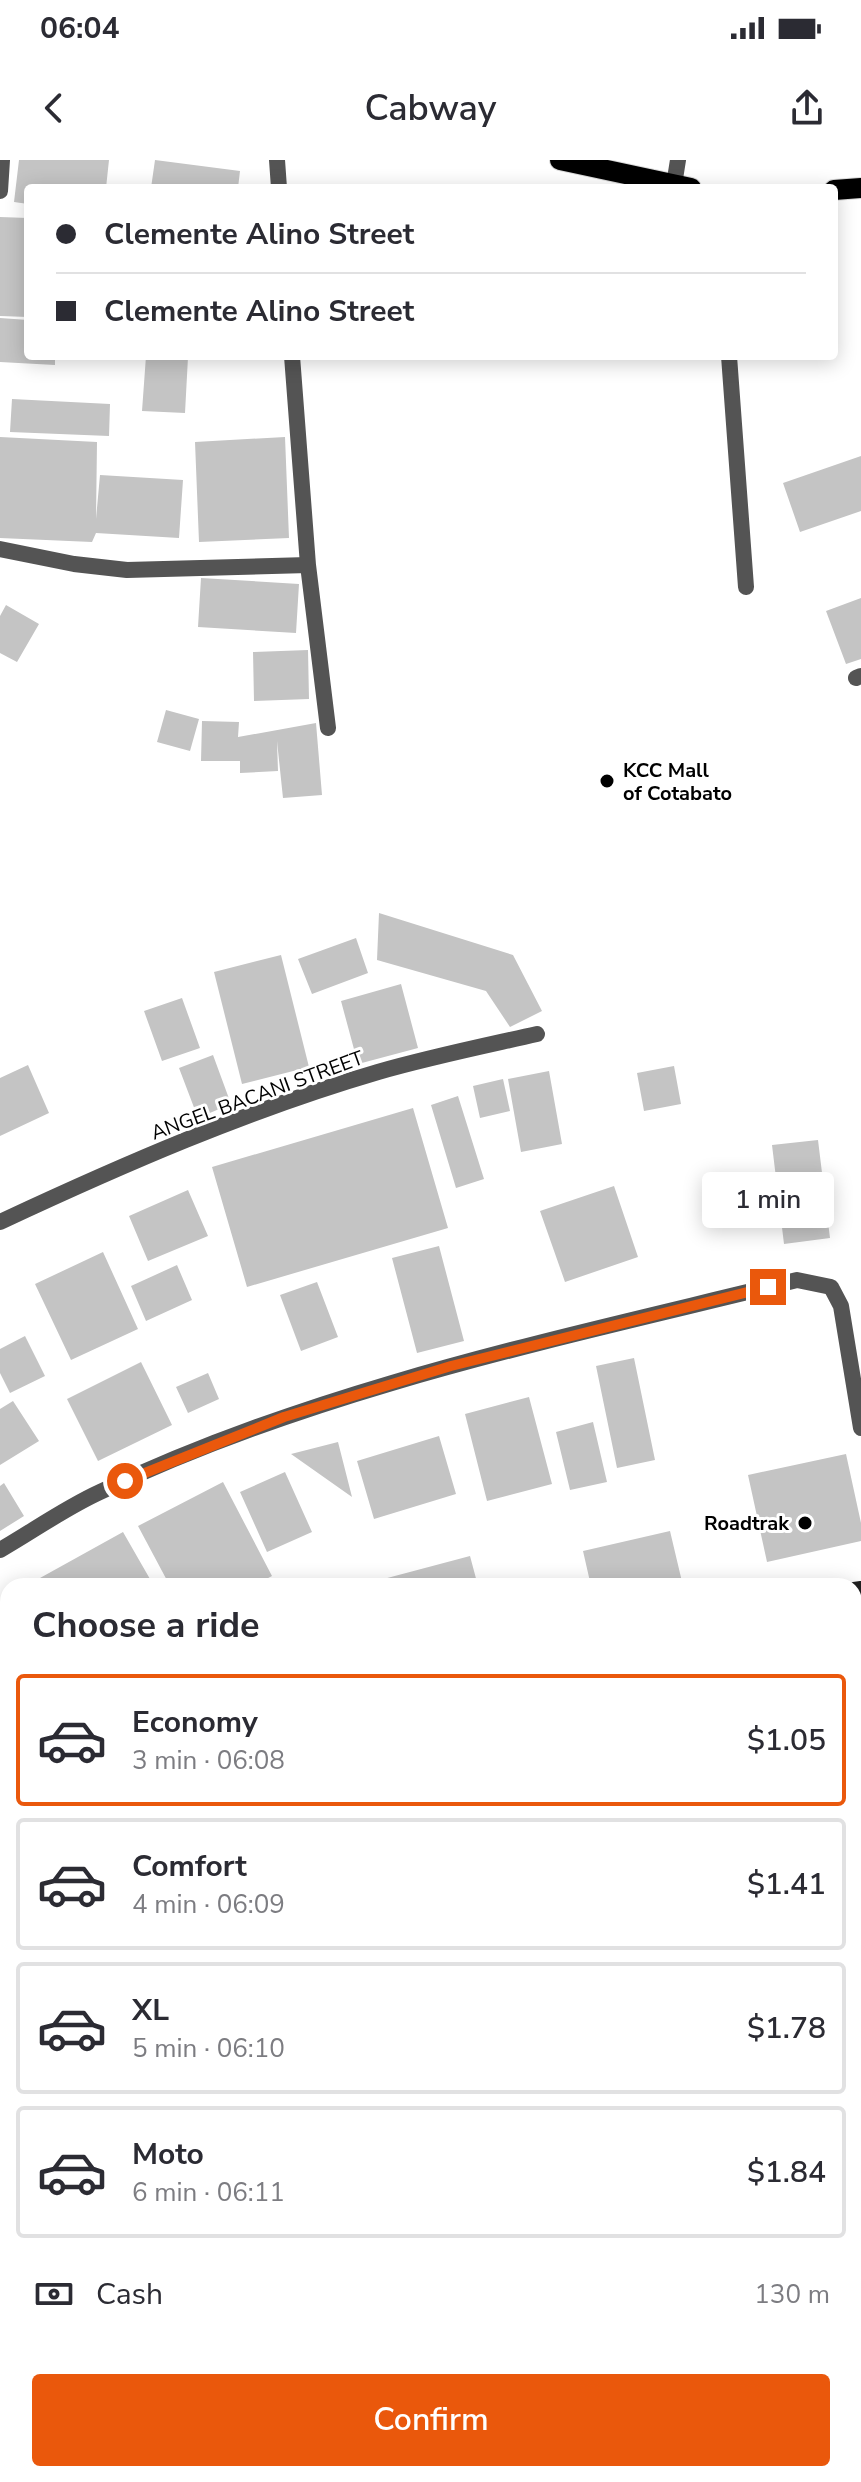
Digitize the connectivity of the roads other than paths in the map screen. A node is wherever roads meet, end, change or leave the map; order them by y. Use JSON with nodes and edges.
{"nodes":[{"id":1,"x":2,"y":160,"type":"edge"},
{"id":2,"x":277,"y":160,"type":"edge"},
{"id":3,"x":560,"y":160,"type":"edge"},
{"id":4,"x":678,"y":160,"type":"edge"},
{"id":5,"x":279,"y":184,"type":"edge"},
{"id":6,"x":668,"y":184,"type":"edge"},
{"id":7,"x":682,"y":184,"type":"edge"},
{"id":8,"x":861,"y":188,"type":"edge"},
{"id":9,"x":838,"y":190,"type":"edge"},
{"id":10,"x":0,"y":191,"type":"edge"},
{"id":11,"x":292,"y":360,"type":"edge"},
{"id":12,"x":729,"y":360,"type":"edge"},
{"id":13,"x":0,"y":549,"type":"edge"},
{"id":14,"x":308,"y":565,"type":"junction"},
{"id":15,"x":746,"y":587,"type":"dead end"},
{"id":16,"x":328,"y":728,"type":"dead end"},
{"id":17,"x":537,"y":1034,"type":"dead end"},
{"id":18,"x":0,"y":1222,"type":"edge"},
{"id":19,"x":861,"y":1428,"type":"edge"},
{"id":20,"x":0,"y":1550,"type":"edge"}],
"edges":[{"from":1,"to":10,"type":"street"},
{"from":2,"to":5,"type":"street"},
{"from":3,"to":6,"type":"main road"},
{"from":4,"to":7,"type":"street"},
{"from":8,"to":9,"type":"main road"},
{"from":11,"to":14,"type":"street"},
{"from":12,"to":15,"type":"street"},
{"from":13,"to":14,"type":"street"},
{"from":14,"to":16,"type":"street"},
{"from":17,"to":18,"type":"street","name":"ANGEL BACANI STREET"},
{"from":19,"to":20,"type":"street"}]}
